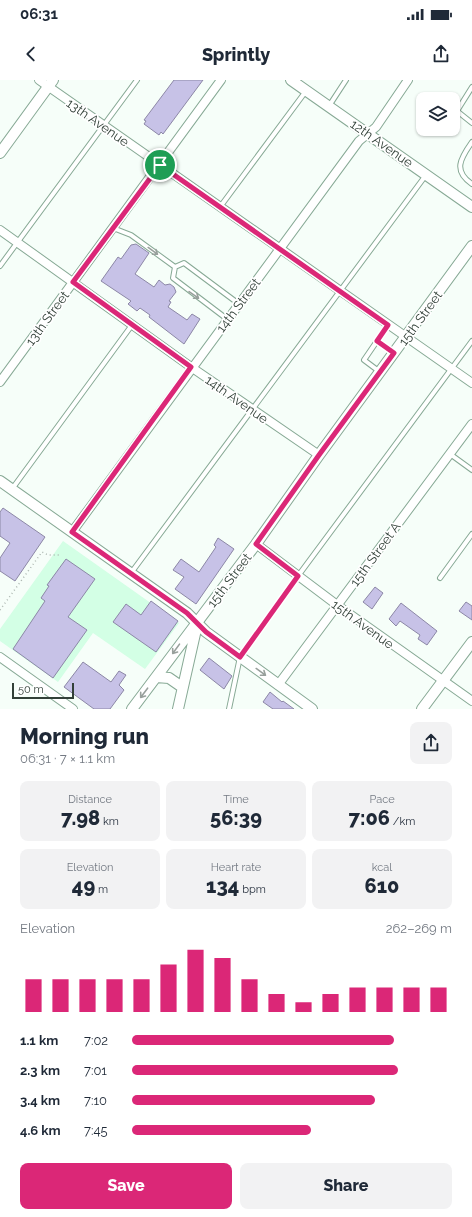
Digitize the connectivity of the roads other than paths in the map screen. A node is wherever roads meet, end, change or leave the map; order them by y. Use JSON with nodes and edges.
{"nodes":[{"id":1,"x":39,"y":80,"type":"edge"},
{"id":2,"x":137,"y":80,"type":"edge"},
{"id":3,"x":221,"y":80,"type":"edge"},
{"id":4,"x":291,"y":80,"type":"edge"},
{"id":5,"x":346,"y":80,"type":"edge"},
{"id":6,"x":408,"y":80,"type":"edge"},
{"id":7,"x":51,"y":83,"type":"edge"},
{"id":8,"x":472,"y":87,"type":"edge"},
{"id":9,"x":306,"y":90,"type":"junction"},
{"id":10,"x":329,"y":106,"type":"junction"},
{"id":11,"x":472,"y":123,"type":"edge"},
{"id":12,"x":103,"y":125,"type":"junction"},
{"id":13,"x":368,"y":134,"type":"junction"},
{"id":14,"x":472,"y":142,"type":"edge"},
{"id":15,"x":2,"y":146,"type":"edge"},
{"id":16,"x":160,"y":165,"type":"junction"},
{"id":17,"x":426,"y":174,"type":"junction"},
{"id":18,"x":472,"y":184,"type":"edge"},
{"id":19,"x":472,"y":207,"type":"edge"},
{"id":20,"x":220,"y":208,"type":"junction"},
{"id":21,"x":113,"y":228,"type":"junction"},
{"id":22,"x":0,"y":230,"type":"edge"},
{"id":23,"x":17,"y":243,"type":"junction"},
{"id":24,"x":472,"y":246,"type":"edge"},
{"id":25,"x":280,"y":250,"type":"junction"},
{"id":26,"x":0,"y":266,"type":"edge"},
{"id":27,"x":175,"y":267,"type":"junction"},
{"id":28,"x":73,"y":282,"type":"junction"},
{"id":29,"x":340,"y":292,"type":"junction"},
{"id":30,"x":239,"y":304,"type":"junction"},
{"id":31,"x":228,"y":319,"type":"junction"},
{"id":32,"x":132,"y":325,"type":"junction"},
{"id":33,"x":388,"y":325,"type":"junction"},
{"id":34,"x":406,"y":337,"type":"junction"},
{"id":35,"x":377,"y":341,"type":"junction"},
{"id":36,"x":472,"y":341,"type":"edge"},
{"id":37,"x":394,"y":353,"type":"junction"},
{"id":38,"x":191,"y":367,"type":"junction"},
{"id":39,"x":452,"y":369,"type":"junction"},
{"id":40,"x":380,"y":372,"type":"junction"},
{"id":41,"x":0,"y":382,"type":"edge"},
{"id":42,"x":472,"y":383,"type":"edge"},
{"id":43,"x":252,"y":409,"type":"junction"},
{"id":44,"x":472,"y":424,"type":"edge"},
{"id":45,"x":449,"y":453,"type":"junction"},
{"id":46,"x":319,"y":455,"type":"junction"},
{"id":47,"x":472,"y":470,"type":"edge"},
{"id":48,"x":0,"y":481,"type":"edge"},
{"id":49,"x":12,"y":489,"type":"junction"},
{"id":50,"x":72,"y":532,"type":"junction"},
{"id":51,"x":472,"y":534,"type":"edge"},
{"id":52,"x":256,"y":544,"type":"junction"},
{"id":53,"x":130,"y":574,"type":"junction"},
{"id":54,"x":298,"y":576,"type":"junction"},
{"id":55,"x":440,"y":578,"type":"dead end"},
{"id":56,"x":337,"y":605,"type":"junction"},
{"id":57,"x":197,"y":623,"type":"junction"},
{"id":58,"x":472,"y":642,"type":"edge"},
{"id":59,"x":0,"y":657,"type":"edge"},
{"id":60,"x":240,"y":657,"type":"junction"},
{"id":61,"x":156,"y":677,"type":"junction"},
{"id":62,"x":443,"y":681,"type":"junction"},
{"id":63,"x":278,"y":685,"type":"junction"},
{"id":64,"x":182,"y":688,"type":"junction"},
{"id":65,"x":472,"y":702,"type":"edge"},
{"id":66,"x":73,"y":709,"type":"edge"},
{"id":67,"x":132,"y":709,"type":"edge"},
{"id":68,"x":178,"y":709,"type":"edge"},
{"id":69,"x":229,"y":709,"type":"edge"},
{"id":70,"x":312,"y":709,"type":"edge"},
{"id":71,"x":422,"y":709,"type":"edge"}],
"edges":[{"from":1,"to":7,"type":"street","name":"13th Avenue"},
{"from":2,"to":12,"type":"lane"},
{"from":3,"to":16,"type":"street","name":"13th Street"},
{"from":4,"to":9,"type":"street","name":"12th Avenue"},
{"from":5,"to":10,"type":"lane"},
{"from":6,"to":13,"type":"street","name":"14th Street"},
{"from":7,"to":12,"type":"street","name":"13th Avenue"},
{"from":7,"to":15,"type":"street"},
{"from":8,"to":11,"type":"lane"},
{"from":9,"to":10,"type":"street","name":"12th Avenue"},
{"from":9,"to":20,"type":"lane"},
{"from":10,"to":13,"type":"street","name":"12th Avenue"},
{"from":12,"to":16,"type":"street","name":"13th Avenue"},
{"from":12,"to":23,"type":"lane"},
{"from":13,"to":17,"type":"street","name":"12th Avenue"},
{"from":13,"to":25,"type":"street","name":"14th Street"},
{"from":14,"to":18,"type":"lane"},
{"from":16,"to":20,"type":"street","name":"13th Avenue"},
{"from":16,"to":21,"type":"street","name":"13th Street"},
{"from":17,"to":19,"type":"street","name":"12th Avenue"},
{"from":17,"to":29,"type":"lane"},
{"from":20,"to":25,"type":"street","name":"13th Avenue"},
{"from":21,"to":27,"type":"lane","one_way":true},
{"from":21,"to":28,"type":"street","name":"13th Street"},
{"from":22,"to":23,"type":"street","name":"14th Avenue"},
{"from":23,"to":26,"type":"lane"},
{"from":23,"to":28,"type":"street","name":"14th Avenue"},
{"from":24,"to":34,"type":"street","name":"15th Street"},
{"from":25,"to":29,"type":"street","name":"13th Avenue"},
{"from":25,"to":30,"type":"street","name":"14th Street"},
{"from":27,"to":30,"type":"lane"},
{"from":27,"to":31,"type":"lane","one_way":true},
{"from":28,"to":32,"type":"street","name":"14th Avenue"},
{"from":28,"to":41,"type":"street","name":"13th Street"},
{"from":29,"to":33,"type":"street","name":"13th Avenue"},
{"from":29,"to":43,"type":"lane"},
{"from":30,"to":31,"type":"street","name":"14th Street"},
{"from":31,"to":38,"type":"street","name":"14th Street"},
{"from":32,"to":38,"type":"street","name":"14th Avenue"},
{"from":32,"to":49,"type":"lane"},
{"from":33,"to":34,"type":"street","name":"13th Avenue"},
{"from":33,"to":35,"type":"lane"},
{"from":34,"to":37,"type":"street","name":"15th Street"},
{"from":34,"to":39,"type":"street","name":"13th Avenue"},
{"from":35,"to":37,"type":"lane"},
{"from":35,"to":40,"type":"lane"},
{"from":36,"to":39,"type":"lane"},
{"from":37,"to":40,"type":"street","name":"15th Street"},
{"from":38,"to":43,"type":"street","name":"14th Avenue"},
{"from":38,"to":50,"type":"street","name":"14th Street"},
{"from":39,"to":42,"type":"street","name":"13th Avenue"},
{"from":39,"to":54,"type":"lane"},
{"from":40,"to":46,"type":"street","name":"15th Street"},
{"from":43,"to":46,"type":"street","name":"14th Avenue"},
{"from":43,"to":53,"type":"lane"},
{"from":44,"to":45,"type":"street","name":"15th Street A"},
{"from":45,"to":47,"type":"lane"},
{"from":45,"to":56,"type":"street","name":"15th Street A"},
{"from":46,"to":52,"type":"street","name":"15th Street"},
{"from":48,"to":49,"type":"street"},
{"from":49,"to":50,"type":"street"},
{"from":50,"to":53,"type":"street"},
{"from":51,"to":55,"type":"lane"},
{"from":52,"to":54,"type":"street","name":"15th Avenue"},
{"from":52,"to":57,"type":"street","name":"15th Street"},
{"from":53,"to":57,"type":"street"},
{"from":54,"to":56,"type":"street","name":"15th Avenue"},
{"from":54,"to":60,"type":"lane"},
{"from":56,"to":62,"type":"street","name":"15th Avenue"},
{"from":56,"to":63,"type":"street","name":"15th Street A"},
{"from":57,"to":60,"type":"street"},
{"from":57,"to":61,"type":"street","name":"15th Street","one_way":true},
{"from":57,"to":64,"type":"street"},
{"from":58,"to":62,"type":"street"},
{"from":59,"to":66,"type":"street"},
{"from":60,"to":63,"type":"street","one_way":true},
{"from":60,"to":69,"type":"lane"},
{"from":61,"to":64,"type":"street"},
{"from":61,"to":67,"type":"street","one_way":true},
{"from":62,"to":65,"type":"street","name":"15th Avenue"},
{"from":62,"to":71,"type":"street"},
{"from":63,"to":70,"type":"street"},
{"from":64,"to":68,"type":"street"}]}
